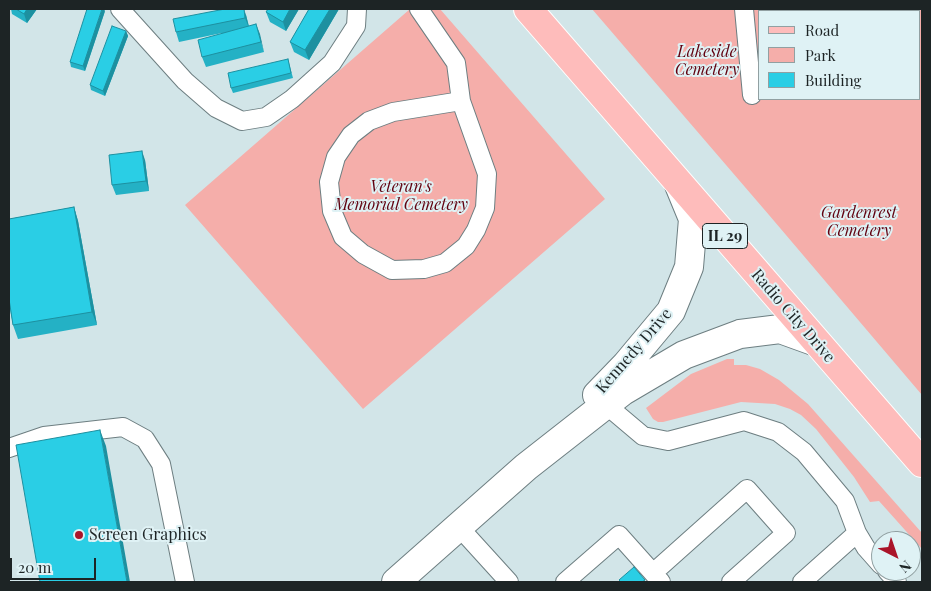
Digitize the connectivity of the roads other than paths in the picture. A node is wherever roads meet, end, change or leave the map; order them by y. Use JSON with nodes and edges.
{"nodes":[{"id":1,"x":120,"y":9,"type":"edge"},
{"id":2,"x":357,"y":9,"type":"edge"},
{"id":3,"x":420,"y":9,"type":"edge"},
{"id":4,"x":528,"y":9,"type":"edge"},
{"id":5,"x":744,"y":9,"type":"edge"},
{"id":6,"x":752,"y":95,"type":"dead end"},
{"id":7,"x":461,"y":101,"type":"junction"},
{"id":8,"x":679,"y":184,"type":"junction"},
{"id":9,"x":816,"y":342,"type":"junction"},
{"id":10,"x":600,"y":400,"type":"junction"},
{"id":11,"x":9,"y":448,"type":"edge"},
{"id":12,"x":922,"y":463,"type":"edge"},
{"id":13,"x":459,"y":527,"type":"junction"},
{"id":14,"x":857,"y":533,"type":"junction"},
{"id":15,"x":871,"y":554,"type":"edge"},
{"id":16,"x":657,"y":578,"type":"edge"},
{"id":17,"x":186,"y":582,"type":"edge"},
{"id":18,"x":396,"y":582,"type":"edge"},
{"id":19,"x":508,"y":582,"type":"edge"},
{"id":20,"x":566,"y":582,"type":"edge"},
{"id":21,"x":731,"y":582,"type":"edge"},
{"id":22,"x":802,"y":582,"type":"edge"}],
"edges":[{"from":1,"to":2,"type":"lane"},
{"from":3,"to":7,"type":"lane"},
{"from":4,"to":8,"type":"main road","name":"Radio City Drive","number":"IL 29"},
{"from":5,"to":6,"type":"lane"},
{"from":7,"to":7,"type":"lane"},
{"from":8,"to":9,"type":"main road","name":"Radio City Drive","number":"IL 29"},
{"from":8,"to":10,"type":"street","name":"Kennedy Drive"},
{"from":9,"to":10,"type":"street","name":"Kennedy Drive"},
{"from":9,"to":12,"type":"main road","name":"Radio City Drive","number":"IL 29"},
{"from":10,"to":13,"type":"street","name":"Kennedy Drive"},
{"from":10,"to":14,"type":"lane"},
{"from":11,"to":17,"type":"lane"},
{"from":13,"to":18,"type":"street","name":"Kennedy Drive"},
{"from":13,"to":19,"type":"lane"},
{"from":14,"to":15,"type":"lane"},
{"from":14,"to":22,"type":"lane"},
{"from":16,"to":20,"type":"lane"},
{"from":16,"to":21,"type":"lane"}]}
